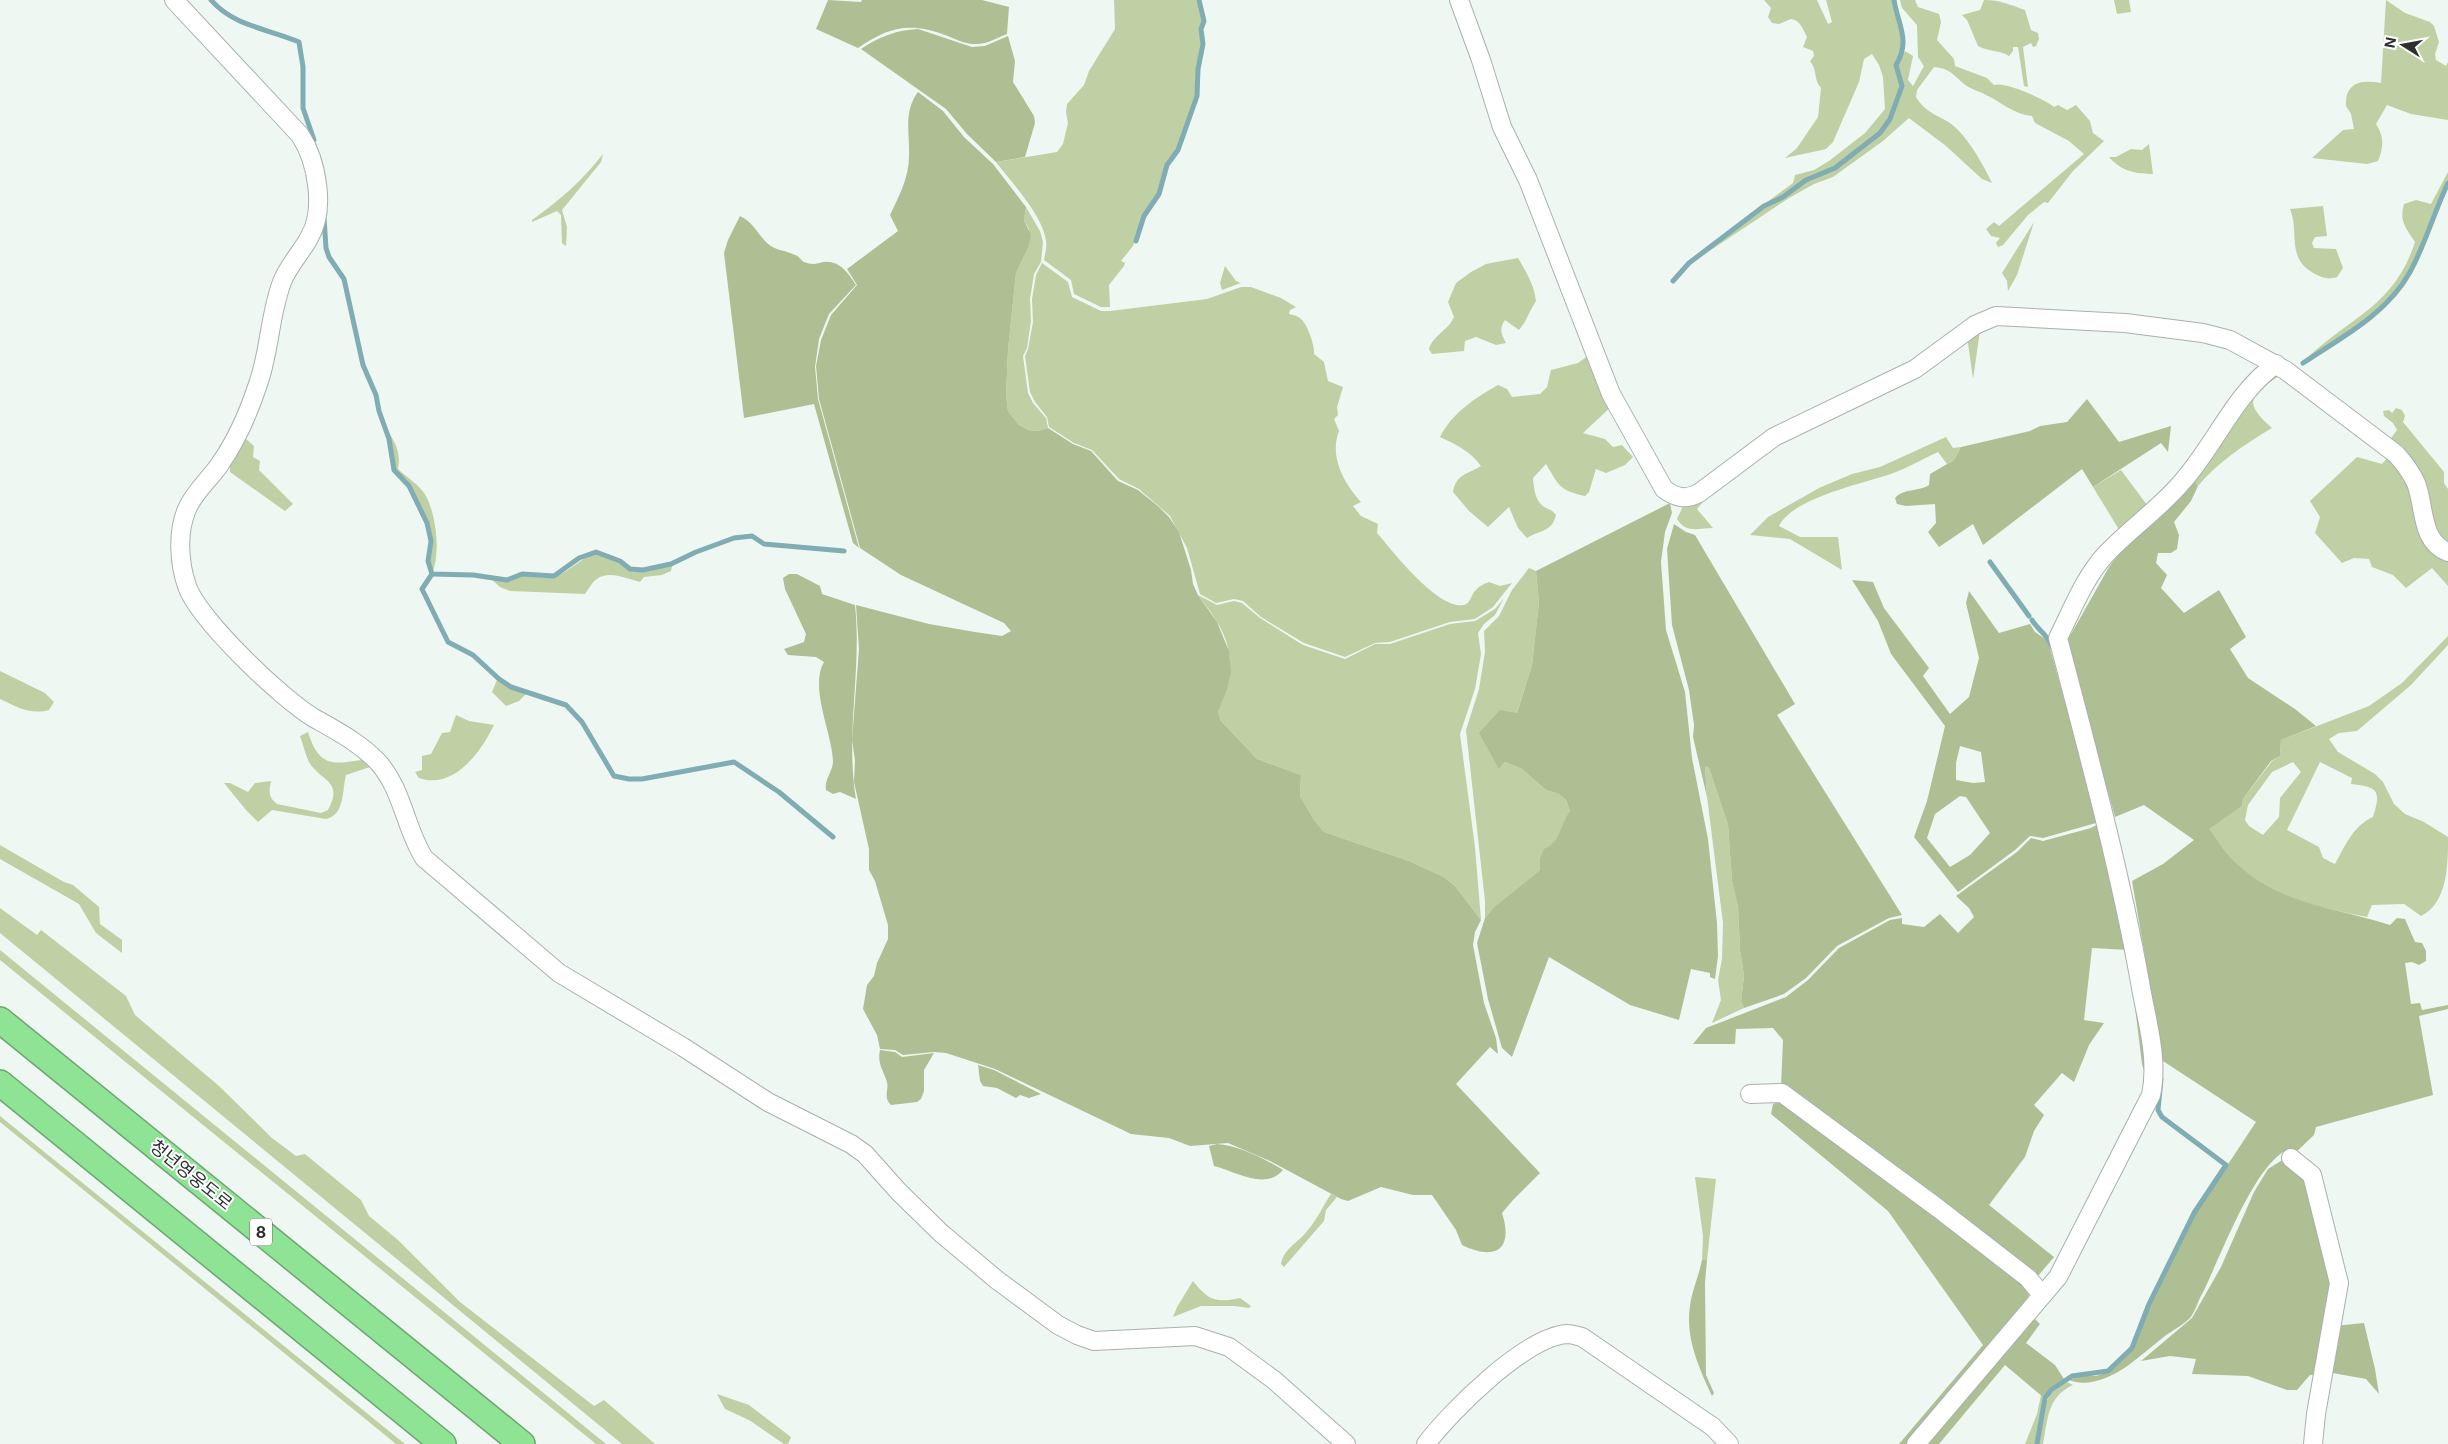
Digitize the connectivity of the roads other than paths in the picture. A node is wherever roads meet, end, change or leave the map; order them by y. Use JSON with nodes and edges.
{"nodes":[{"id":1,"x":174,"y":0,"type":"edge"},
{"id":2,"x":1459,"y":0,"type":"edge"},
{"id":3,"x":2276,"y":364,"type":"junction"},
{"id":4,"x":2448,"y":552,"type":"edge"},
{"id":5,"x":0,"y":1020,"type":"edge"},
{"id":6,"x":0,"y":1084,"type":"edge"},
{"id":7,"x":1750,"y":1094,"type":"dead end"},
{"id":8,"x":2291,"y":1158,"type":"dead end"},
{"id":9,"x":2042,"y":1295,"type":"junction"},
{"id":10,"x":444,"y":1444,"type":"edge"},
{"id":11,"x":522,"y":1444,"type":"edge"},
{"id":12,"x":1346,"y":1444,"type":"edge"},
{"id":13,"x":1426,"y":1444,"type":"edge"},
{"id":14,"x":1729,"y":1444,"type":"edge"},
{"id":15,"x":1916,"y":1444,"type":"edge"},
{"id":16,"x":2313,"y":1444,"type":"edge"}],
"edges":[{"from":1,"to":12,"type":"street"},
{"from":2,"to":3,"type":"street"},
{"from":3,"to":4,"type":"street"},
{"from":3,"to":9,"type":"street"},
{"from":5,"to":11,"type":"highway","name":"청년영웅도로","number":"8"},
{"from":6,"to":10,"type":"highway"},
{"from":7,"to":9,"type":"street"},
{"from":8,"to":16,"type":"street"},
{"from":9,"to":15,"type":"street"},
{"from":13,"to":14,"type":"street"}]}
